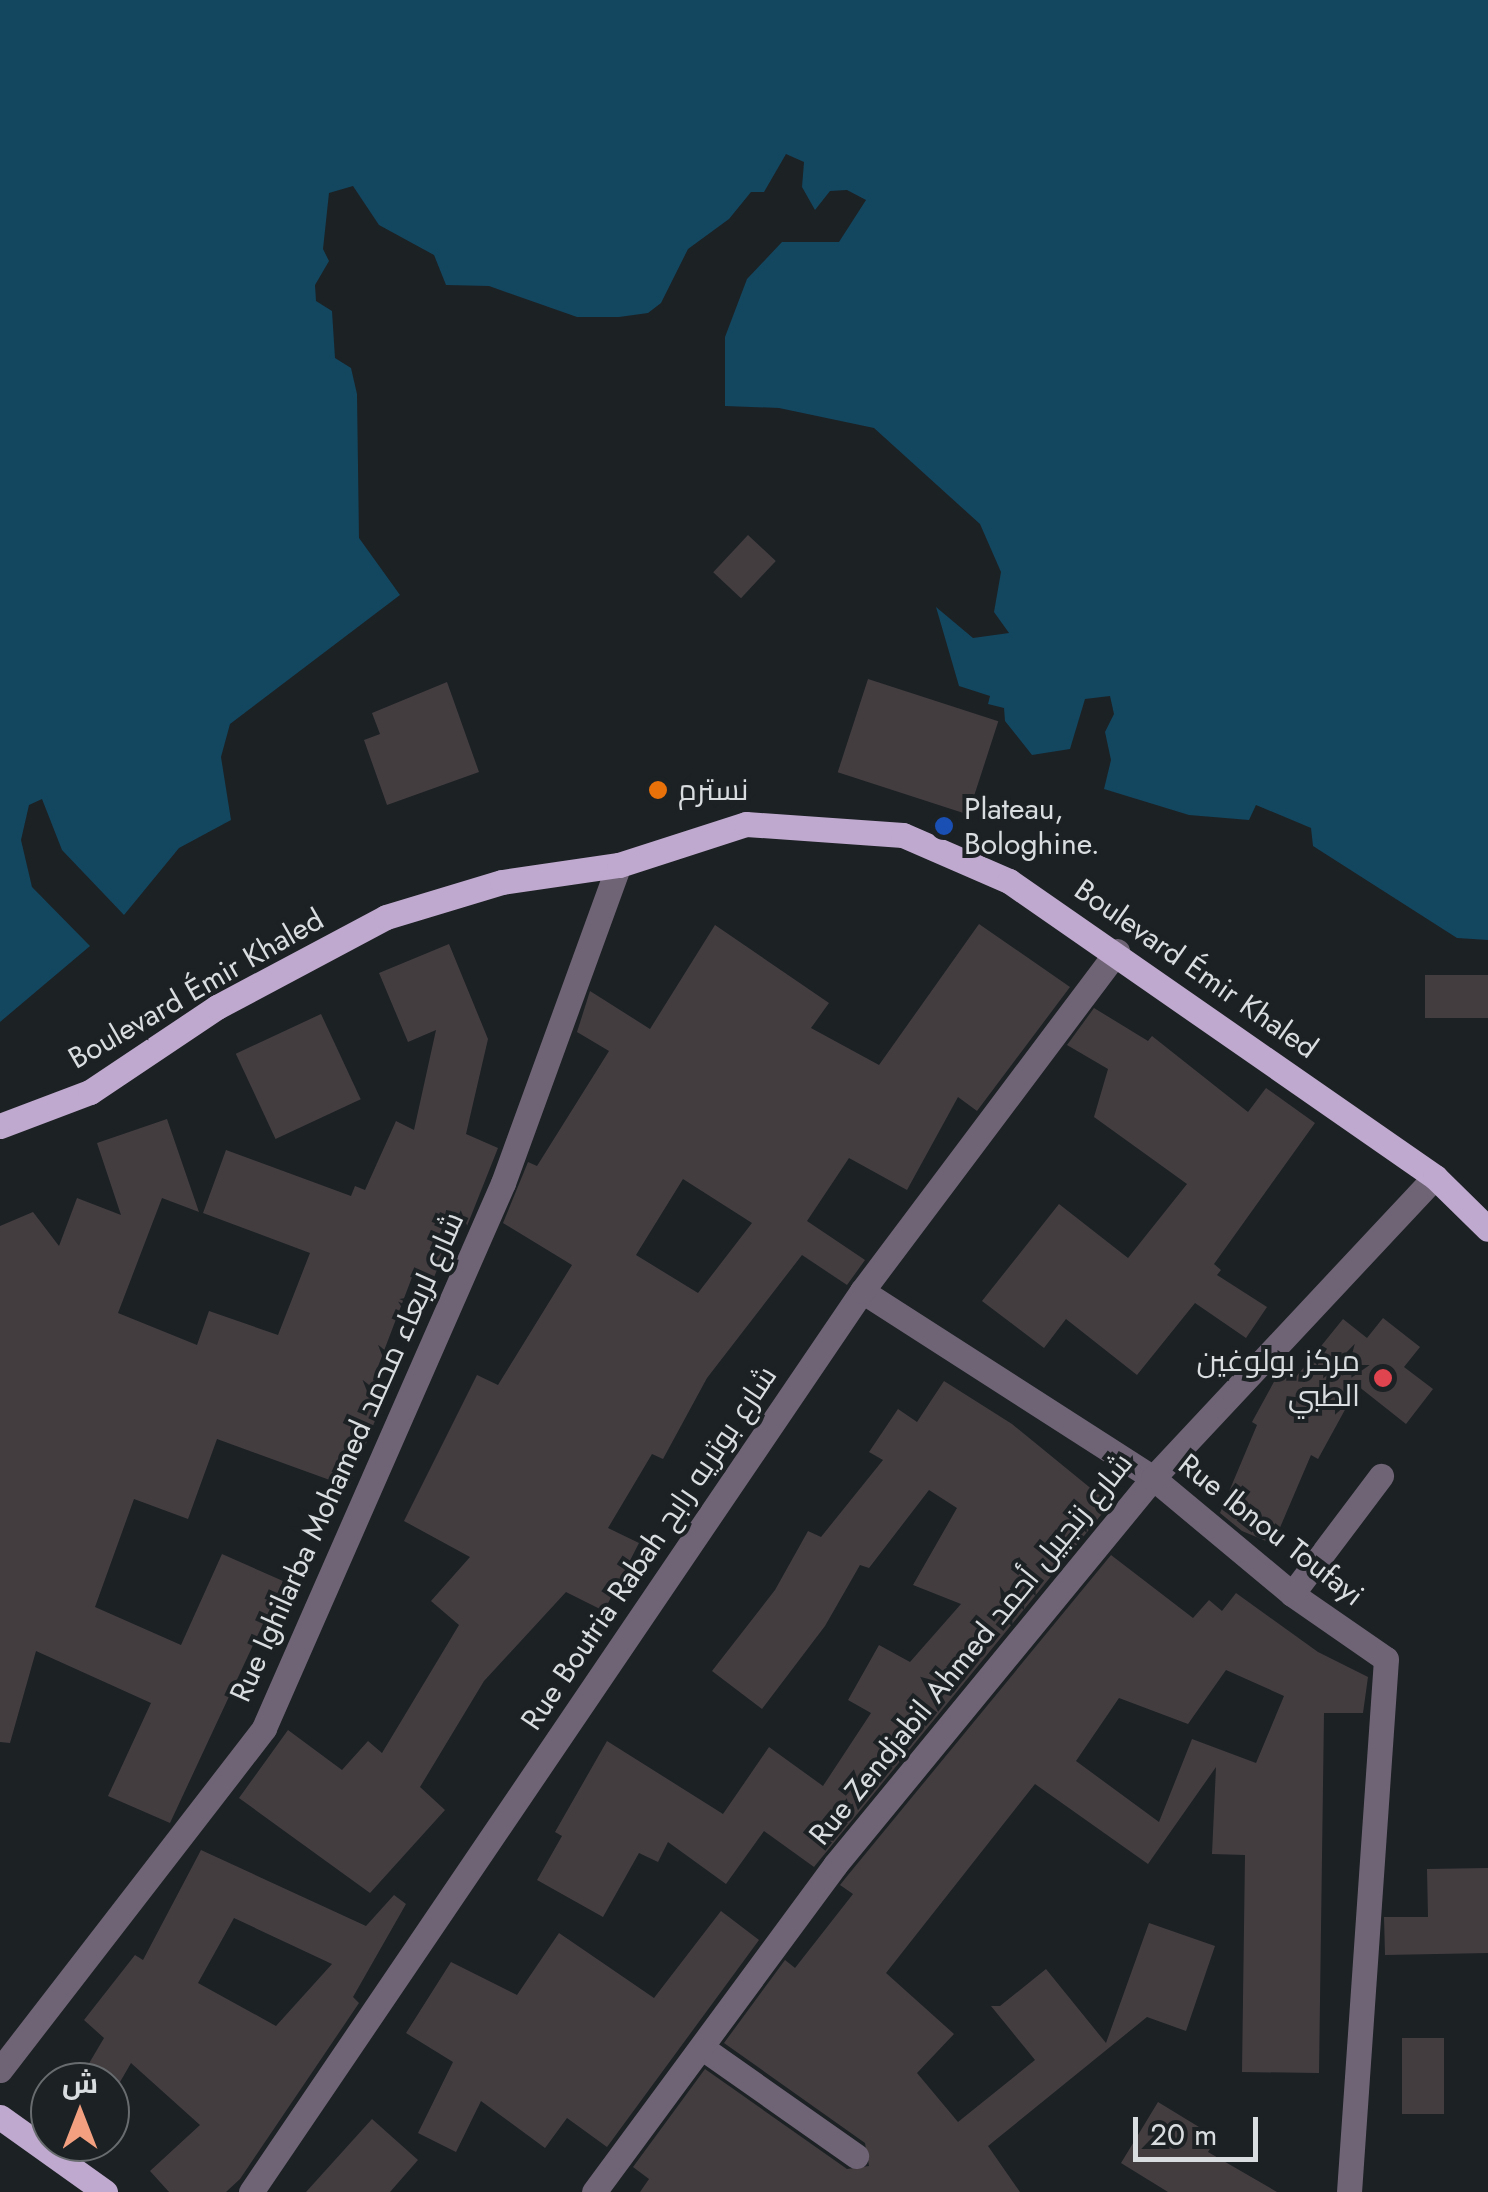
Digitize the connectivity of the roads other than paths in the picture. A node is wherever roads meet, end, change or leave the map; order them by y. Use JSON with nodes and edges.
{"nodes":[{"id":1,"x":620,"y":865,"type":"junction"},
{"id":2,"x":1116,"y":951,"type":"junction"},
{"id":3,"x":0,"y":1126,"type":"edge"},
{"id":4,"x":1436,"y":1178,"type":"junction"},
{"id":5,"x":1488,"y":1229,"type":"edge"},
{"id":6,"x":862,"y":1292,"type":"junction"},
{"id":7,"x":1382,"y":1476,"type":"dead end"},
{"id":8,"x":1152,"y":1478,"type":"junction"},
{"id":9,"x":1292,"y":1594,"type":"junction"},
{"id":10,"x":704,"y":2050,"type":"junction"},
{"id":11,"x":0,"y":2070,"type":"edge"},
{"id":12,"x":0,"y":2118,"type":"edge"},
{"id":13,"x":856,"y":2156,"type":"dead end"},
{"id":14,"x":105,"y":2192,"type":"edge"},
{"id":15,"x":251,"y":2192,"type":"edge"},
{"id":16,"x":594,"y":2192,"type":"edge"},
{"id":17,"x":1350,"y":2192,"type":"edge"}],
"edges":[{"from":1,"to":2,"type":"main road","name":"Boulevard Émir Khaled"},
{"from":1,"to":3,"type":"main road","name":"Boulevard Émir Khaled"},
{"from":1,"to":11,"type":"street","name":"Rue Ighilarba Mohamed شارع لربعاء محمد"},
{"from":2,"to":4,"type":"main road","name":"Boulevard Émir Khaled"},
{"from":2,"to":6,"type":"street","name":"Rue Boutria Rabah شارع بوتريه رابح"},
{"from":4,"to":5,"type":"main road","name":"Boulevard Émir Khaled"},
{"from":4,"to":8,"type":"street","name":"Rue Zendjabil Ahmed شارع زنجبيل أحمد"},
{"from":6,"to":8,"type":"street","name":"Rue Ibnou Toufayi"},
{"from":6,"to":15,"type":"street","name":"Rue Boutria Rabah شارع بوتريه رابح"},
{"from":7,"to":9,"type":"street"},
{"from":8,"to":9,"type":"street","name":"Rue Ibnou Toufayi"},
{"from":8,"to":10,"type":"street","name":"Rue Zendjabil Ahmed شارع زنجبيل أحمد"},
{"from":9,"to":17,"type":"street","name":"Rue Ibnou Toufayi"},
{"from":10,"to":13,"type":"street"},
{"from":10,"to":16,"type":"street","name":"Rue Zendjabil Ahmed شارع زنجبيل أحمد"},
{"from":12,"to":14,"type":"main road"}]}
